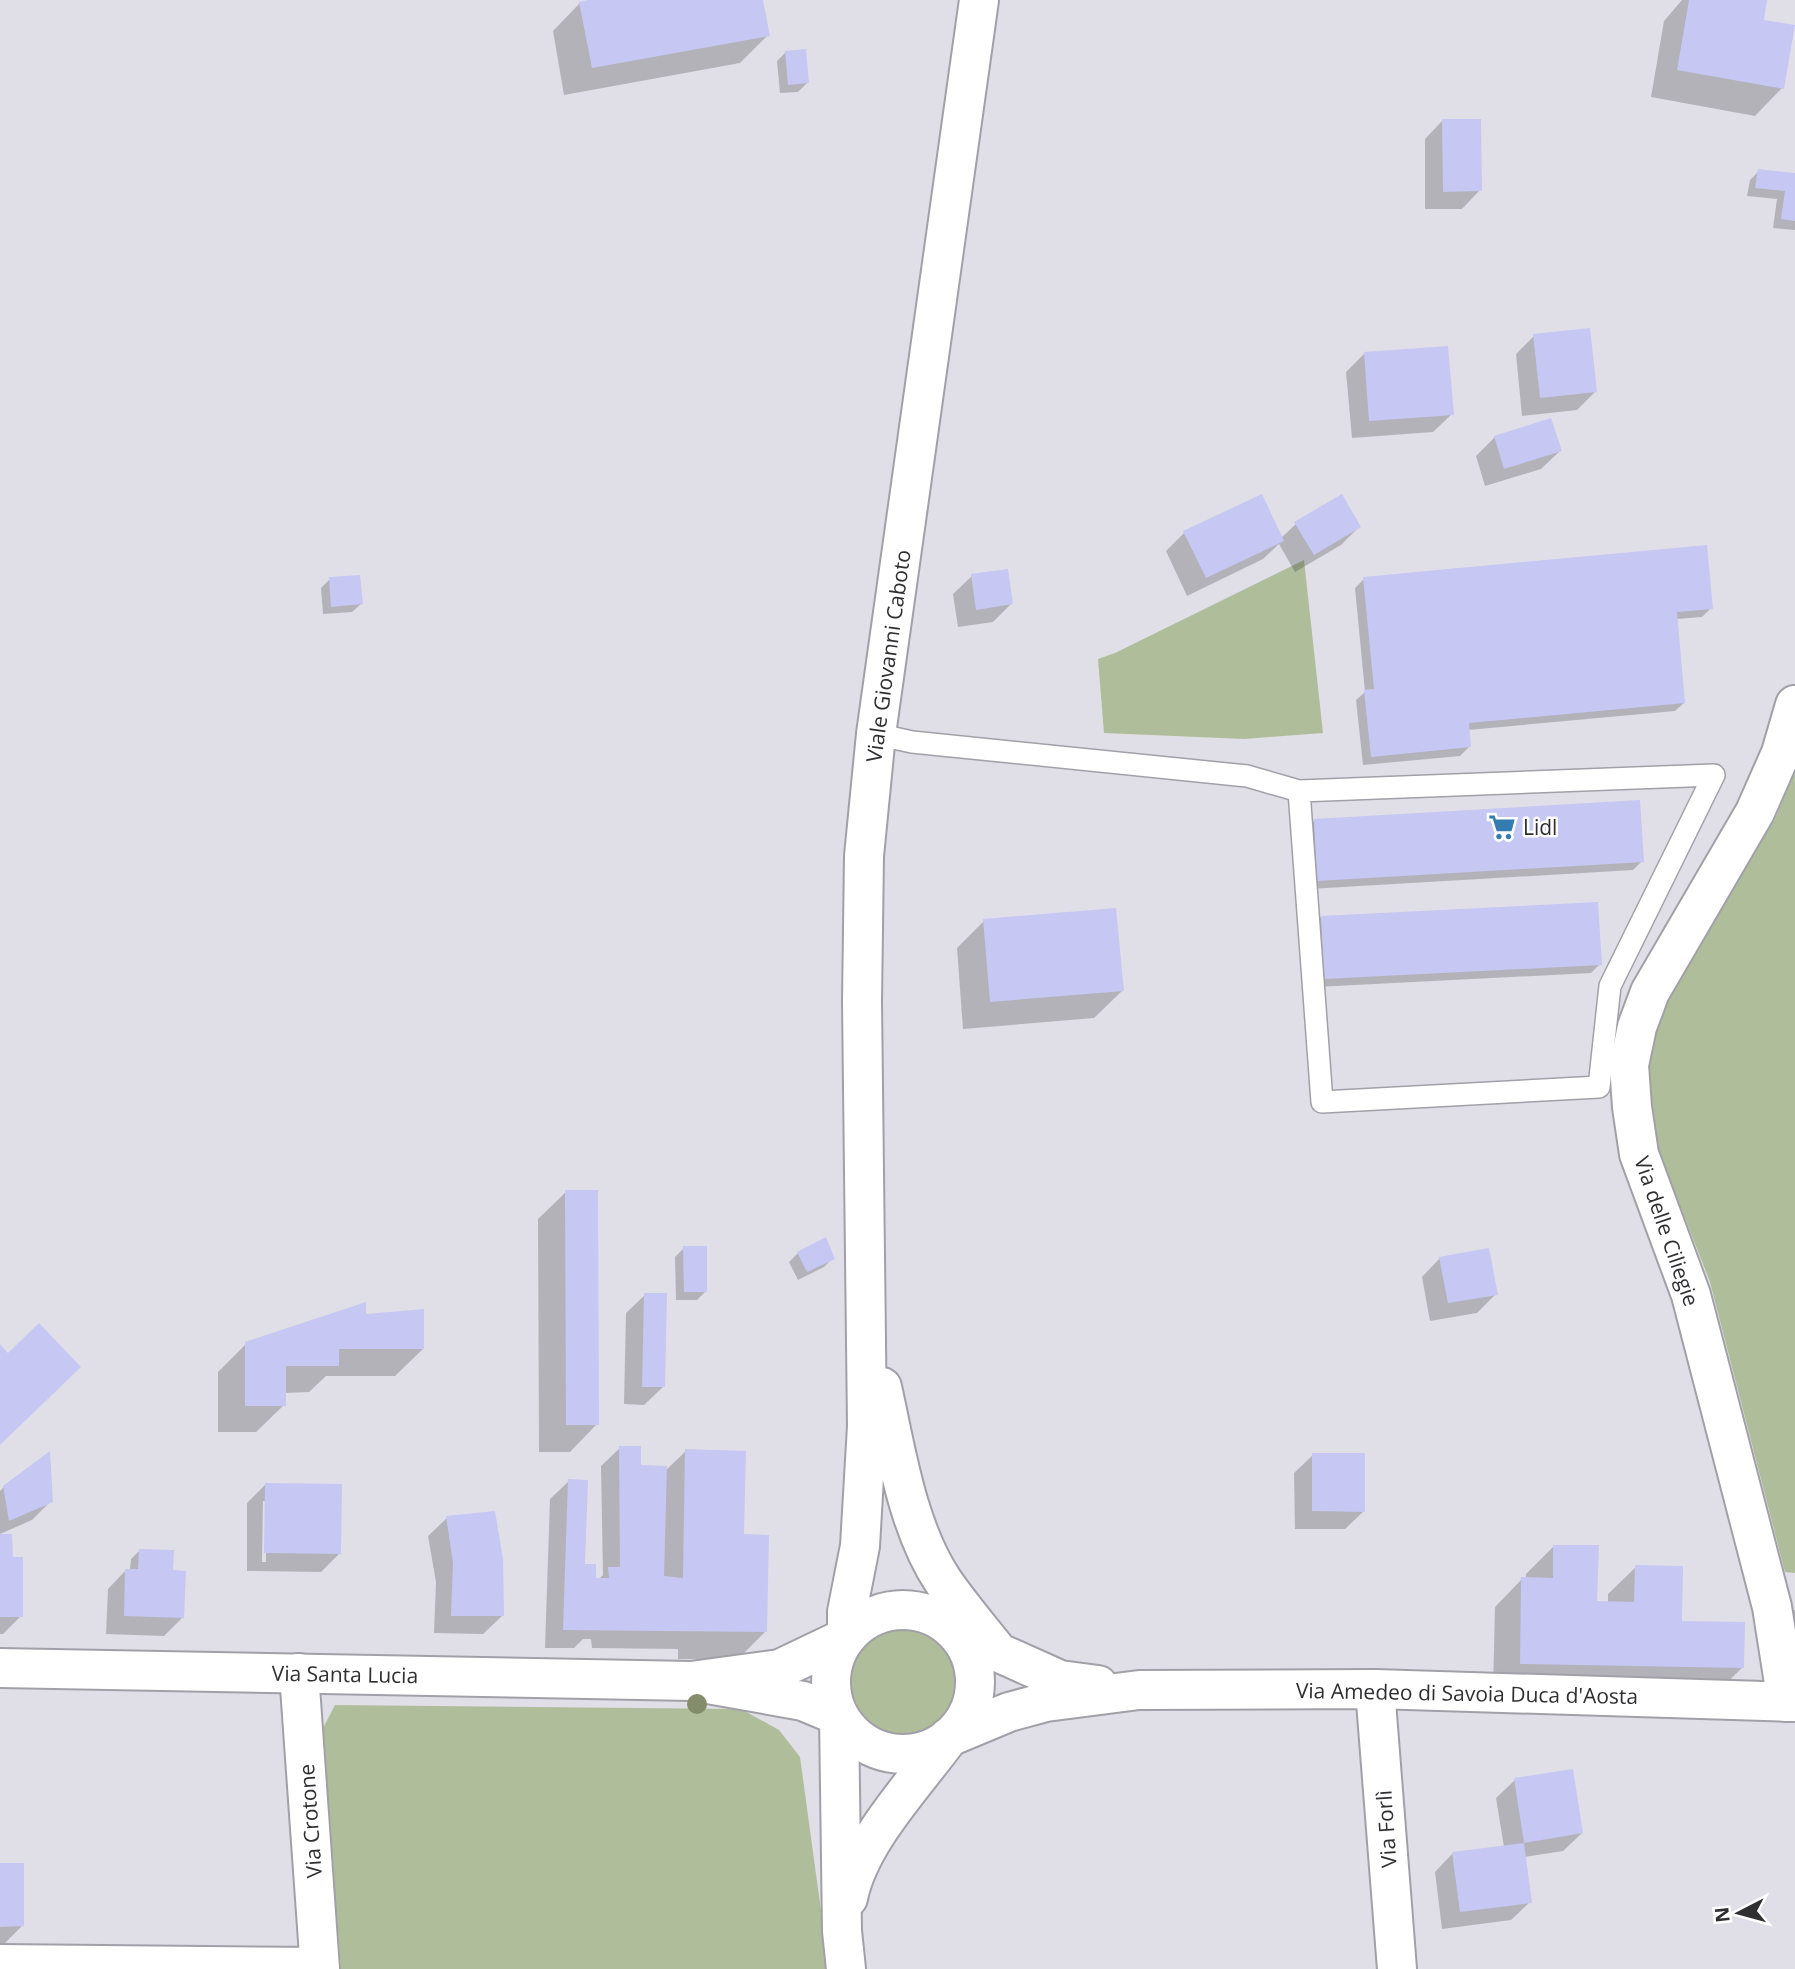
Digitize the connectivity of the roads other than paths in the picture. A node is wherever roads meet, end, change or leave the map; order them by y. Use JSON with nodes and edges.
{"nodes":[{"id":1,"x":979,"y":0,"type":"edge"},
{"id":2,"x":1795,"y":705,"type":"edge"},
{"id":3,"x":876,"y":734,"type":"junction"},
{"id":4,"x":1299,"y":791,"type":"junction"},
{"id":5,"x":867,"y":1317,"type":"junction"},
{"id":6,"x":942,"y":1579,"type":"junction"},
{"id":7,"x":955,"y":1632,"type":"junction"},
{"id":8,"x":847,"y":1637,"type":"junction"},
{"id":9,"x":999,"y":1653,"type":"junction"},
{"id":10,"x":0,"y":1668,"type":"edge"},
{"id":11,"x":299,"y":1673,"type":"junction"},
{"id":12,"x":691,"y":1681,"type":"junction"},
{"id":13,"x":1375,"y":1689,"type":"junction"},
{"id":14,"x":1139,"y":1690,"type":"junction"},
{"id":15,"x":1791,"y":1702,"type":"edge"},
{"id":16,"x":839,"y":1716,"type":"junction"},
{"id":17,"x":949,"y":1737,"type":"junction"},
{"id":18,"x":842,"y":1931,"type":"junction"},
{"id":19,"x":0,"y":1965,"type":"edge"},
{"id":20,"x":320,"y":1968,"type":"edge"},
{"id":21,"x":846,"y":1969,"type":"edge"},
{"id":22,"x":1397,"y":1969,"type":"edge"}],
"edges":[{"from":1,"to":3,"type":"main road","name":"Viale Giovanni Caboto"},
{"from":2,"to":15,"type":"main road","name":"Via delle Ciliegie"},
{"from":3,"to":4,"type":"lane"},
{"from":3,"to":5,"type":"main road","name":"Viale Giovanni Caboto"},
{"from":4,"to":4,"type":"lane"},
{"from":5,"to":6,"type":"main road"},
{"from":5,"to":8,"type":"main road"},
{"from":6,"to":7,"type":"main road"},
{"from":6,"to":9,"type":"main road"},
{"from":7,"to":8,"type":"main road"},
{"from":7,"to":9,"type":"main road"},
{"from":7,"to":17,"type":"main road"},
{"from":8,"to":12,"type":"main road"},
{"from":8,"to":16,"type":"main road"},
{"from":9,"to":14,"type":"main road"},
{"from":10,"to":11,"type":"main road","name":"Via Santa Lucia"},
{"from":11,"to":12,"type":"main road","name":"Via Santa Lucia"},
{"from":11,"to":20,"type":"main road","name":"Via Crotone"},
{"from":12,"to":16,"type":"main road"},
{"from":13,"to":14,"type":"main road","name":"Via Amedeo di Savoia Duca d'Aosta"},
{"from":13,"to":15,"type":"main road","name":"Via Amedeo di Savoia Duca d'Aosta"},
{"from":13,"to":22,"type":"main road","name":"Via Forlì"},
{"from":14,"to":17,"type":"main road"},
{"from":16,"to":17,"type":"main road"},
{"from":16,"to":18,"type":"main road"},
{"from":17,"to":18,"type":"main road"},
{"from":18,"to":21,"type":"main road"},
{"from":19,"to":20,"type":"main road"}]}
